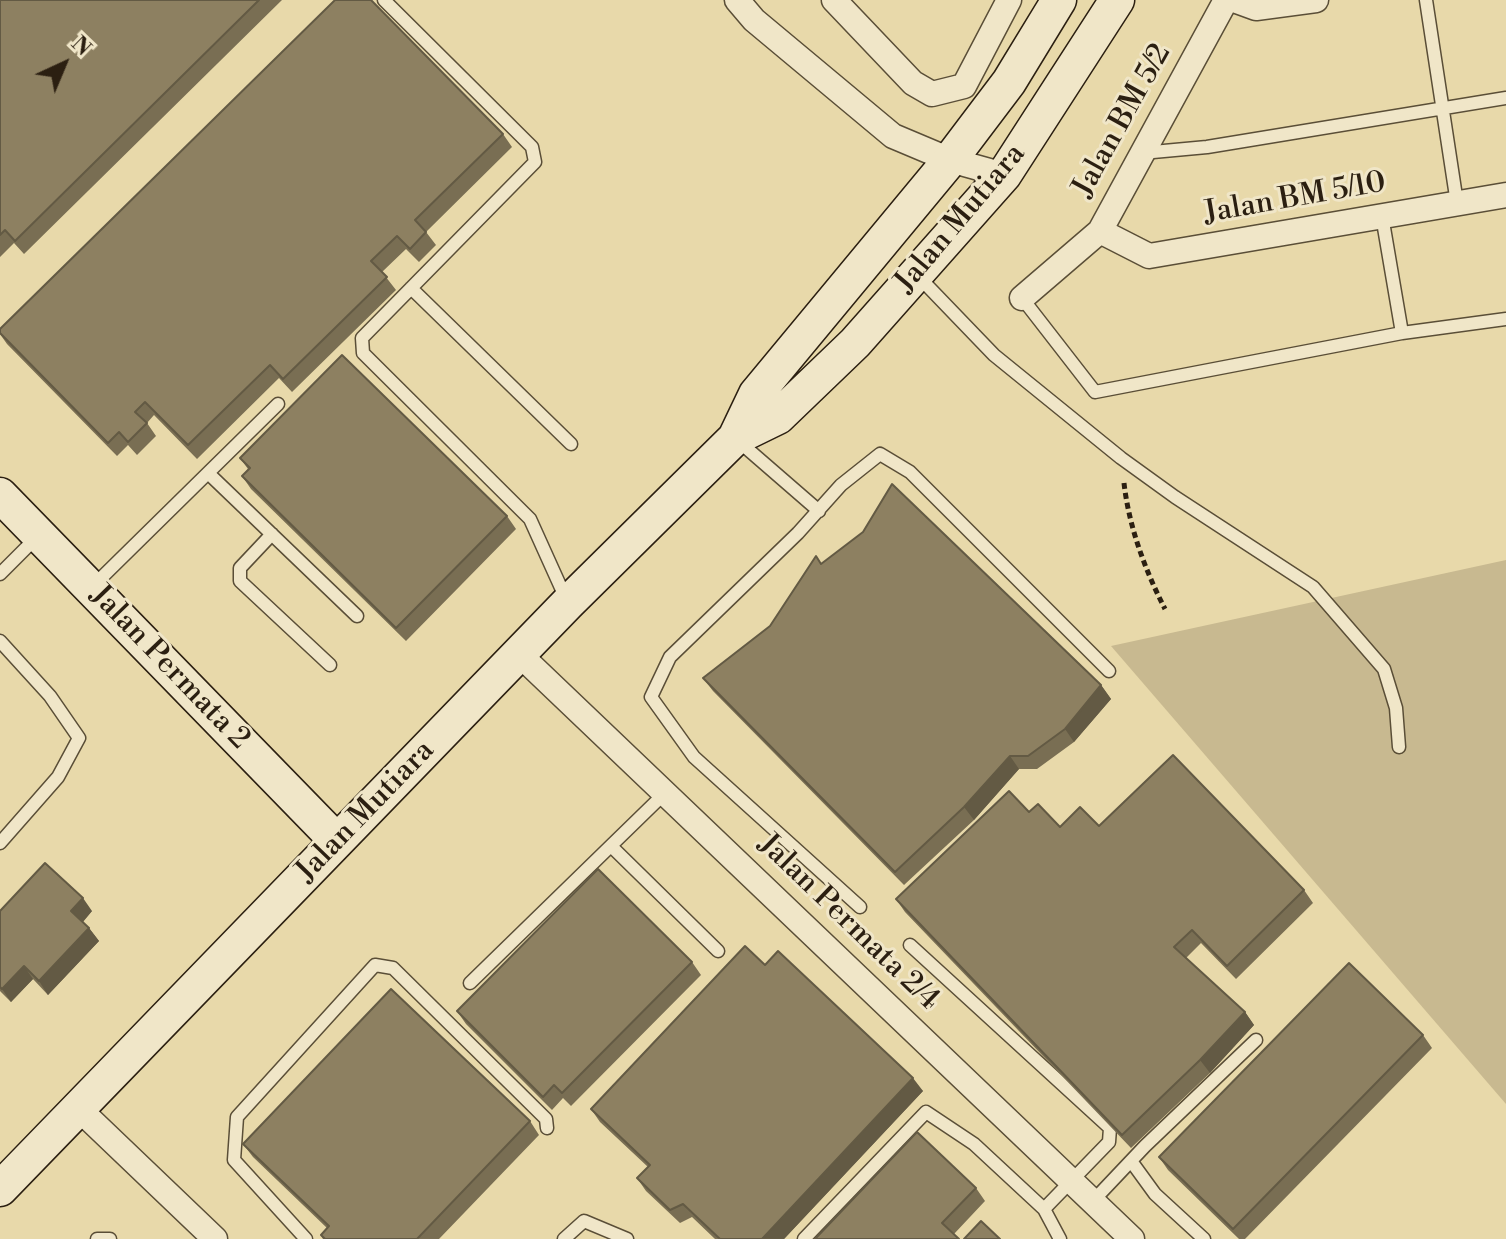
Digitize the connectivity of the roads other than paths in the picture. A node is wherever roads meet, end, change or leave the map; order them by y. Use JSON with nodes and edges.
{"nodes":[{"id":1,"x":384,"y":0,"type":"edge"},
{"id":2,"x":737,"y":0,"type":"edge"},
{"id":3,"x":834,"y":0,"type":"edge"},
{"id":4,"x":1009,"y":0,"type":"edge"},
{"id":5,"x":1059,"y":0,"type":"edge"},
{"id":6,"x":1117,"y":0,"type":"edge"},
{"id":7,"x":1226,"y":0,"type":"edge"},
{"id":8,"x":1234,"y":0,"type":"edge"},
{"id":9,"x":1316,"y":0,"type":"edge"},
{"id":10,"x":1426,"y":0,"type":"edge"},
{"id":11,"x":1506,"y":98,"type":"edge"},
{"id":12,"x":1443,"y":110,"type":"junction"},
{"id":13,"x":1142,"y":153,"type":"junction"},
{"id":14,"x":950,"y":160,"type":"junction"},
{"id":15,"x":1004,"y":175,"type":"junction"},
{"id":16,"x":1506,"y":195,"type":"edge"},
{"id":17,"x":1457,"y":203,"type":"junction"},
{"id":18,"x":1382,"y":216,"type":"junction"},
{"id":19,"x":1100,"y":231,"type":"junction"},
{"id":20,"x":917,"y":275,"type":"junction"},
{"id":21,"x":411,"y":288,"type":"junction"},
{"id":22,"x":1022,"y":298,"type":"joint"},
{"id":23,"x":1506,"y":319,"type":"edge"},
{"id":24,"x":1402,"y":333,"type":"junction"},
{"id":25,"x":278,"y":404,"type":"dead end"},
{"id":26,"x":767,"y":406,"type":"junction"},
{"id":27,"x":735,"y":438,"type":"junction"},
{"id":28,"x":571,"y":444,"type":"dead end"},
{"id":29,"x":208,"y":473,"type":"junction"},
{"id":30,"x":0,"y":495,"type":"edge"},
{"id":31,"x":819,"y":511,"type":"junction"},
{"id":32,"x":272,"y":534,"type":"junction"},
{"id":33,"x":39,"y":535,"type":"junction"},
{"id":34,"x":0,"y":574,"type":"edge"},
{"id":35,"x":91,"y":588,"type":"junction"},
{"id":36,"x":568,"y":603,"type":"junction"},
{"id":37,"x":357,"y":616,"type":"dead end"},
{"id":38,"x":0,"y":641,"type":"edge"},
{"id":39,"x":519,"y":654,"type":"junction"},
{"id":40,"x":330,"y":665,"type":"dead end"},
{"id":41,"x":1109,"y":671,"type":"dead end"},
{"id":42,"x":1399,"y":747,"type":"dead end"},
{"id":43,"x":665,"y":793,"type":"junction"},
{"id":44,"x":337,"y":841,"type":"junction"},
{"id":45,"x":0,"y":843,"type":"edge"},
{"id":46,"x":611,"y":846,"type":"junction"},
{"id":47,"x":860,"y":907,"type":"dead end"},
{"id":48,"x":910,"y":945,"type":"dead end"},
{"id":49,"x":718,"y":951,"type":"dead end"},
{"id":50,"x":470,"y":983,"type":"dead end"},
{"id":51,"x":1256,"y":1040,"type":"dead end"},
{"id":52,"x":78,"y":1108,"type":"junction"},
{"id":53,"x":547,"y":1128,"type":"dead end"},
{"id":54,"x":1131,"y":1161,"type":"junction"},
{"id":55,"x":1072,"y":1182,"type":"junction"},
{"id":56,"x":0,"y":1189,"type":"edge"},
{"id":57,"x":1093,"y":1201,"type":"junction"},
{"id":58,"x":1044,"y":1209,"type":"junction"},
{"id":59,"x":97,"y":1239,"type":"edge"},
{"id":60,"x":110,"y":1239,"type":"edge"},
{"id":61,"x":215,"y":1239,"type":"edge"},
{"id":62,"x":306,"y":1239,"type":"edge"},
{"id":63,"x":564,"y":1239,"type":"edge"},
{"id":64,"x":627,"y":1239,"type":"edge"},
{"id":65,"x":804,"y":1239,"type":"edge"},
{"id":66,"x":1060,"y":1239,"type":"edge"},
{"id":67,"x":1132,"y":1239,"type":"edge"},
{"id":68,"x":1204,"y":1239,"type":"edge"}],
"edges":[{"from":1,"to":21,"type":"lane"},
{"from":2,"to":14,"type":"street"},
{"from":3,"to":4,"type":"street"},
{"from":5,"to":14,"type":"main road","name":"Jalan Mutiara"},
{"from":6,"to":15,"type":"main road","name":"Jalan Mutiara"},
{"from":7,"to":13,"type":"street","name":"Jalan BM 5/2"},
{"from":8,"to":9,"type":"street"},
{"from":10,"to":12,"type":"lane"},
{"from":11,"to":12,"type":"lane"},
{"from":12,"to":13,"type":"lane"},
{"from":12,"to":17,"type":"lane"},
{"from":13,"to":19,"type":"street","name":"Jalan BM 5/2"},
{"from":14,"to":15,"type":"street"},
{"from":14,"to":26,"type":"main road","name":"Jalan Mutiara"},
{"from":15,"to":20,"type":"main road","name":"Jalan Mutiara"},
{"from":16,"to":17,"type":"street","name":"Jalan BM 5/10"},
{"from":17,"to":18,"type":"street","name":"Jalan BM 5/10"},
{"from":18,"to":19,"type":"street","name":"Jalan BM 5/10"},
{"from":18,"to":24,"type":"lane"},
{"from":19,"to":22,"type":"street"},
{"from":20,"to":26,"type":"main road","name":"Jalan Mutiara"},
{"from":20,"to":42,"type":"lane"},
{"from":21,"to":28,"type":"lane"},
{"from":21,"to":36,"type":"lane"},
{"from":22,"to":24,"type":"lane"},
{"from":23,"to":24,"type":"lane"},
{"from":25,"to":29,"type":"lane"},
{"from":26,"to":27,"type":"main road","name":"Jalan Mutiara"},
{"from":27,"to":31,"type":"lane"},
{"from":27,"to":36,"type":"main road","name":"Jalan Mutiara"},
{"from":29,"to":32,"type":"lane"},
{"from":29,"to":35,"type":"lane"},
{"from":30,"to":33,"type":"main road","name":"Jalan Permata 2"},
{"from":31,"to":41,"type":"lane"},
{"from":31,"to":47,"type":"lane"},
{"from":32,"to":37,"type":"lane"},
{"from":32,"to":40,"type":"lane"},
{"from":33,"to":34,"type":"lane"},
{"from":33,"to":35,"type":"main road","name":"Jalan Permata 2"},
{"from":35,"to":44,"type":"main road","name":"Jalan Permata 2"},
{"from":36,"to":39,"type":"main road","name":"Jalan Mutiara"},
{"from":38,"to":45,"type":"lane"},
{"from":39,"to":43,"type":"street","name":"Jalan Permata 2/4"},
{"from":39,"to":44,"type":"main road","name":"Jalan Mutiara"},
{"from":43,"to":46,"type":"lane"},
{"from":43,"to":55,"type":"street","name":"Jalan Permata 2/4"},
{"from":44,"to":52,"type":"main road","name":"Jalan Mutiara"},
{"from":46,"to":49,"type":"lane"},
{"from":46,"to":50,"type":"lane"},
{"from":48,"to":55,"type":"lane"},
{"from":51,"to":54,"type":"lane"},
{"from":52,"to":56,"type":"main road","name":"Jalan Mutiara"},
{"from":52,"to":61,"type":"street"},
{"from":53,"to":62,"type":"lane"},
{"from":54,"to":57,"type":"lane"},
{"from":54,"to":68,"type":"lane"},
{"from":55,"to":57,"type":"street","name":"Jalan Permata 2/4"},
{"from":55,"to":58,"type":"lane"},
{"from":57,"to":67,"type":"street","name":"Jalan Permata 2/4"},
{"from":58,"to":65,"type":"lane"},
{"from":58,"to":66,"type":"lane"},
{"from":59,"to":60,"type":"lane"},
{"from":63,"to":64,"type":"lane"}]}
